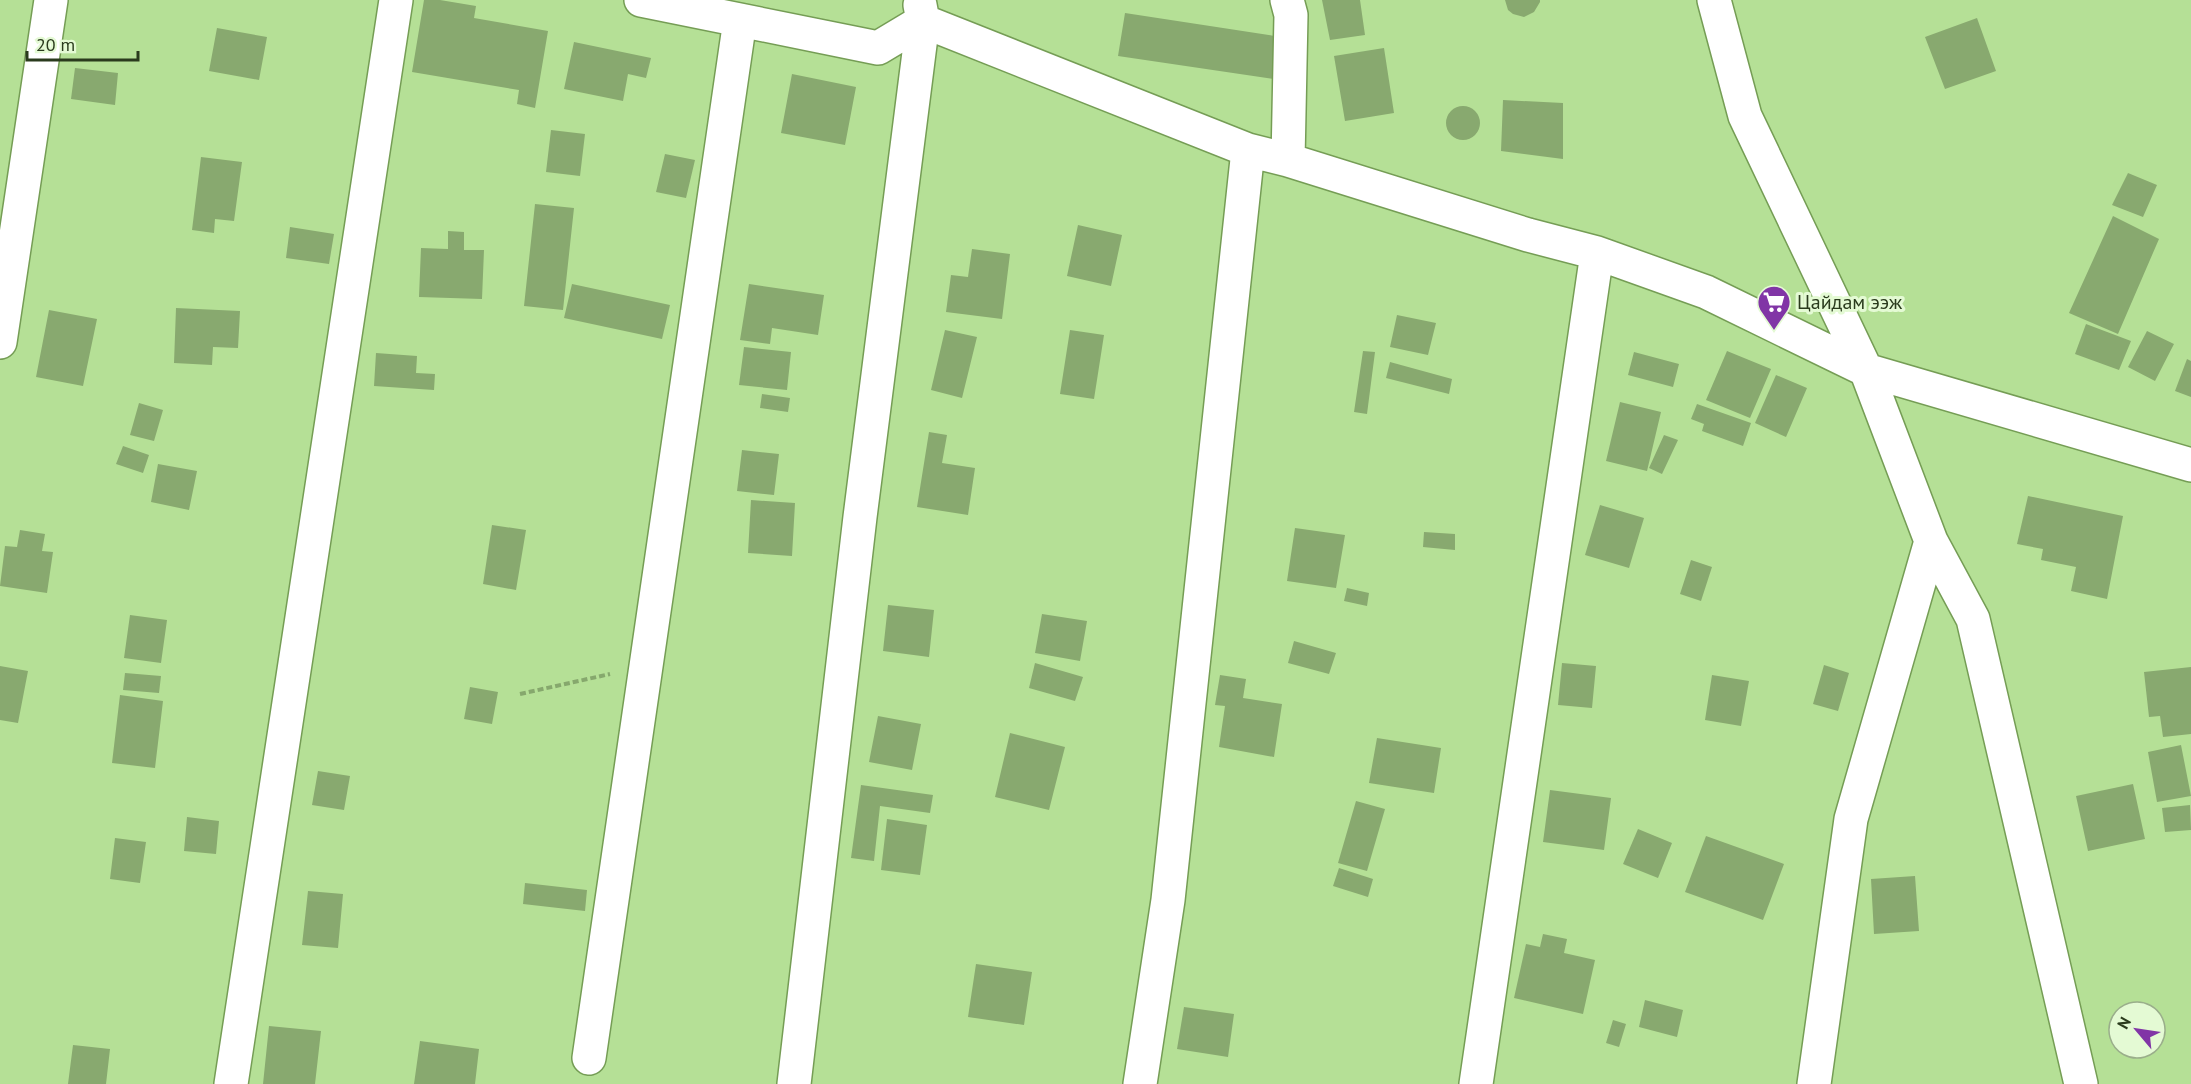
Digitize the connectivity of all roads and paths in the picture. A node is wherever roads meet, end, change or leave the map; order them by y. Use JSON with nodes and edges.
{"nodes":[{"id":1,"x":51,"y":0,"type":"edge"},
{"id":2,"x":396,"y":0,"type":"edge"},
{"id":3,"x":641,"y":0,"type":"edge"},
{"id":4,"x":1287,"y":0,"type":"edge"},
{"id":5,"x":1714,"y":0,"type":"edge"},
{"id":6,"x":921,"y":11,"type":"edge"},
{"id":7,"x":740,"y":20,"type":"junction"},
{"id":8,"x":1248,"y":150,"type":"junction"},
{"id":9,"x":1288,"y":160,"type":"junction"},
{"id":10,"x":1597,"y":253,"type":"junction"},
{"id":11,"x":0,"y":342,"type":"edge"},
{"id":12,"x":1866,"y":370,"type":"junction"},
{"id":13,"x":2191,"y":465,"type":"edge"},
{"id":14,"x":1931,"y":541,"type":"junction"},
{"id":15,"x":645,"y":670,"type":"junction"},
{"id":16,"x":520,"y":694,"type":"dead end"},
{"id":17,"x":589,"y":1058,"type":"dead end"},
{"id":18,"x":231,"y":1084,"type":"edge"},
{"id":19,"x":794,"y":1084,"type":"edge"},
{"id":20,"x":1140,"y":1084,"type":"edge"},
{"id":21,"x":1476,"y":1084,"type":"edge"},
{"id":22,"x":1815,"y":1084,"type":"edge"},
{"id":23,"x":2080,"y":1084,"type":"edge"}],
"edges":[{"from":1,"to":11,"type":"street"},
{"from":2,"to":18,"type":"street"},
{"from":3,"to":7,"type":"street"},
{"from":4,"to":9,"type":"street"},
{"from":5,"to":12,"type":"street"},
{"from":6,"to":7,"type":"street"},
{"from":6,"to":8,"type":"street"},
{"from":6,"to":19,"type":"street"},
{"from":7,"to":15,"type":"street"},
{"from":8,"to":9,"type":"street"},
{"from":8,"to":20,"type":"street"},
{"from":9,"to":10,"type":"street"},
{"from":10,"to":12,"type":"street"},
{"from":10,"to":21,"type":"street"},
{"from":12,"to":13,"type":"street"},
{"from":12,"to":14,"type":"street"},
{"from":14,"to":22,"type":"street"},
{"from":14,"to":23,"type":"street"},
{"from":15,"to":16,"type":"path"},
{"from":15,"to":17,"type":"street"}]}
